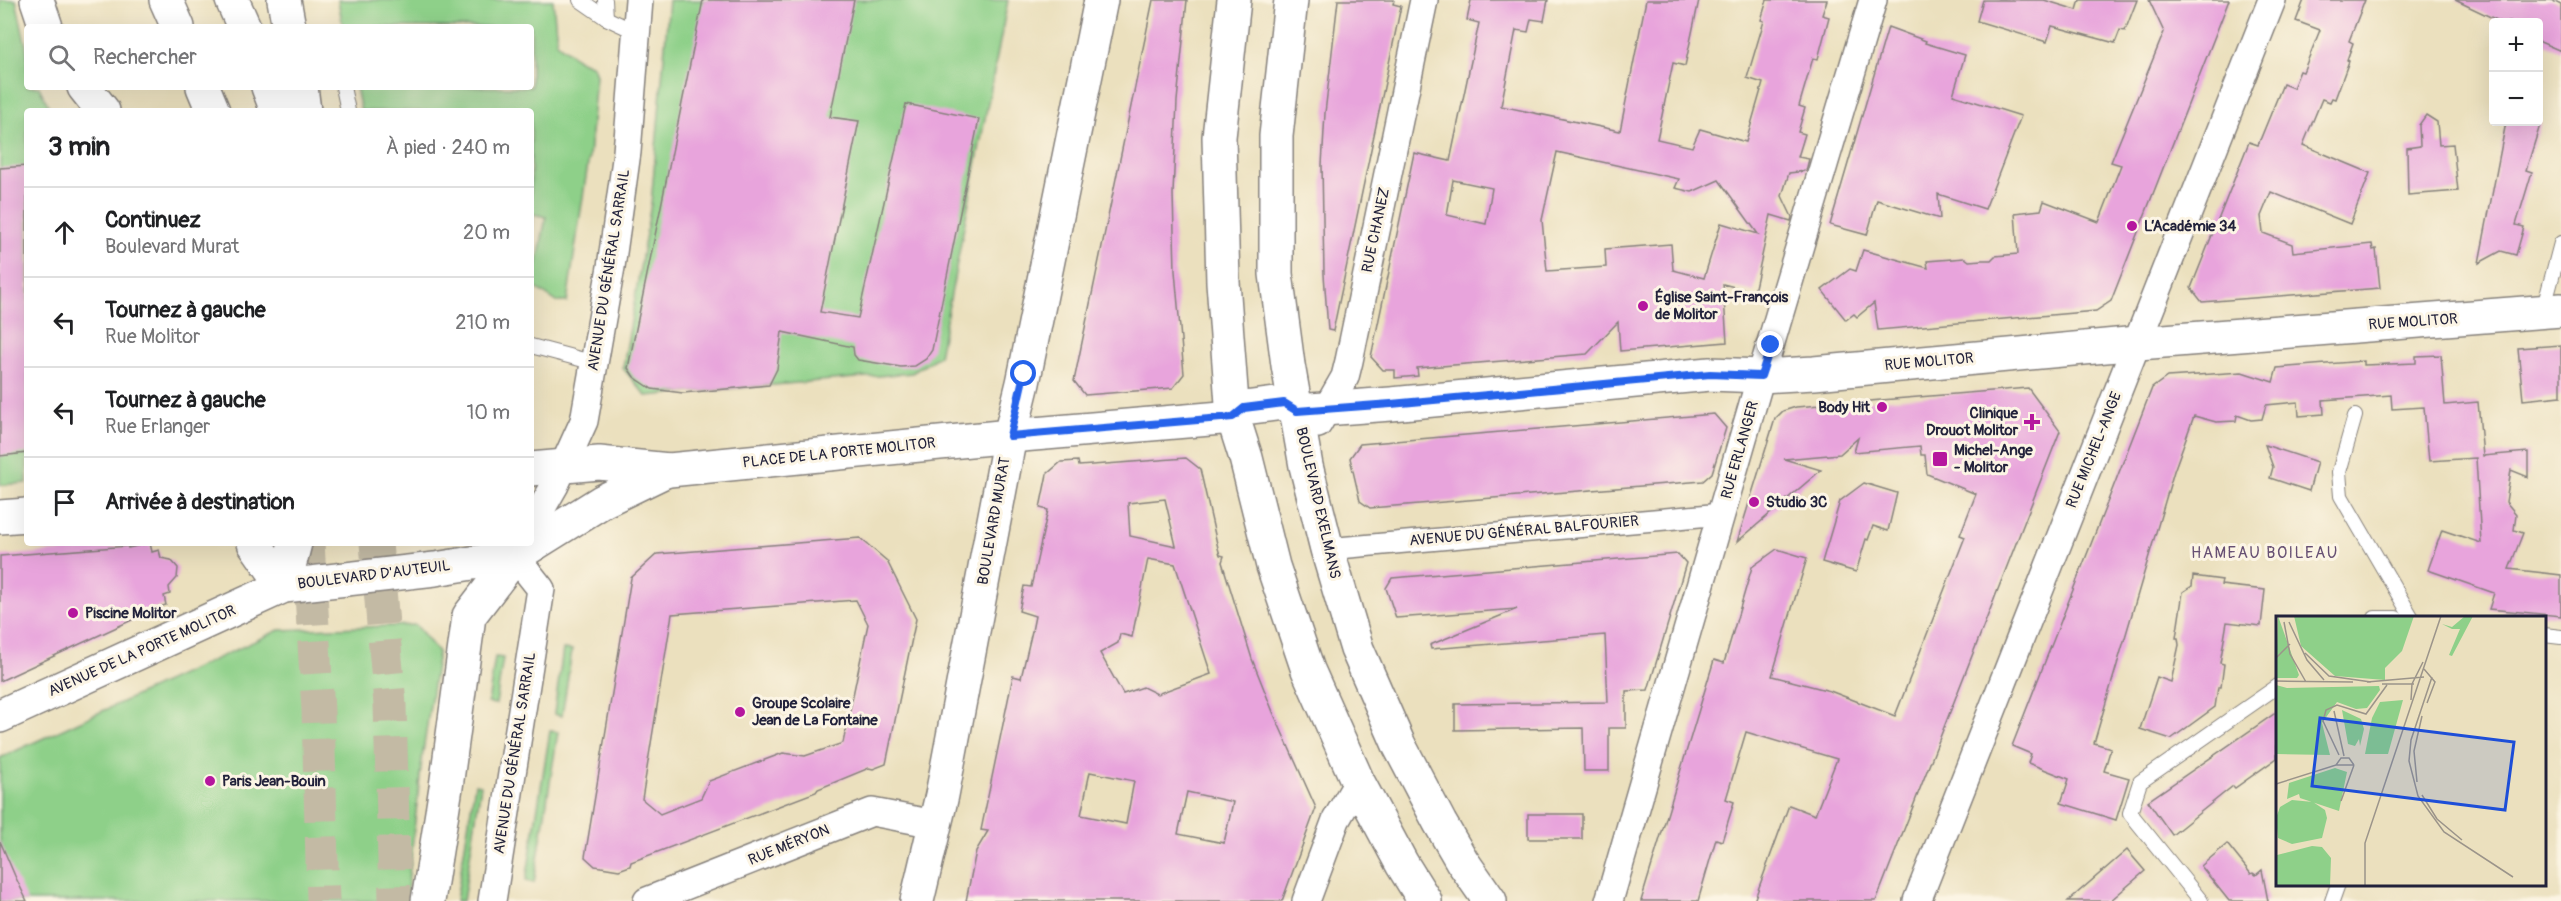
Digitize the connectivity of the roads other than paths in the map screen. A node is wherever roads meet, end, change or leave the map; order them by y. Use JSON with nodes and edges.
{"nodes":[{"id":1,"x":37,"y":0,"type":"edge"},
{"id":2,"x":166,"y":0,"type":"edge"},
{"id":3,"x":232,"y":0,"type":"edge"},
{"id":4,"x":284,"y":0,"type":"edge"},
{"id":5,"x":580,"y":0,"type":"edge"},
{"id":6,"x":605,"y":0,"type":"edge"},
{"id":7,"x":639,"y":0,"type":"edge"},
{"id":8,"x":1101,"y":0,"type":"edge"},
{"id":9,"x":1234,"y":0,"type":"edge"},
{"id":10,"x":1291,"y":0,"type":"edge"},
{"id":11,"x":1424,"y":0,"type":"edge"},
{"id":12,"x":1873,"y":0,"type":"edge"},
{"id":13,"x":2272,"y":0,"type":"edge"},
{"id":14,"x":606,"y":18,"type":"junction"},
{"id":15,"x":45,"y":24,"type":"edge"},
{"id":16,"x":177,"y":24,"type":"edge"},
{"id":17,"x":243,"y":24,"type":"edge"},
{"id":18,"x":288,"y":24,"type":"edge"},
{"id":19,"x":636,"y":32,"type":"junction"},
{"id":20,"x":86,"y":90,"type":"edge"},
{"id":21,"x":204,"y":90,"type":"edge"},
{"id":22,"x":269,"y":90,"type":"edge"},
{"id":23,"x":301,"y":90,"type":"edge"},
{"id":24,"x":344,"y":90,"type":"edge"},
{"id":25,"x":101,"y":108,"type":"edge"},
{"id":26,"x":212,"y":108,"type":"edge"},
{"id":27,"x":277,"y":108,"type":"edge"},
{"id":28,"x":304,"y":108,"type":"edge"},
{"id":29,"x":347,"y":108,"type":"edge"},
{"id":30,"x":2561,"y":243,"type":"edge"},
{"id":31,"x":2552,"y":311,"type":"edge"},
{"id":32,"x":2138,"y":343,"type":"junction"},
{"id":33,"x":534,"y":347,"type":"edge"},
{"id":34,"x":595,"y":363,"type":"junction"},
{"id":35,"x":1761,"y":376,"type":"junction"},
{"id":36,"x":1312,"y":410,"type":"junction"},
{"id":37,"x":2355,"y":416,"type":"dead end"},
{"id":38,"x":1233,"y":417,"type":"junction"},
{"id":39,"x":1010,"y":436,"type":"junction"},
{"id":40,"x":564,"y":465,"type":"junction"},
{"id":41,"x":534,"y":469,"type":"edge"},
{"id":42,"x":669,"y":470,"type":"junction"},
{"id":43,"x":24,"y":514,"type":"edge"},
{"id":44,"x":1722,"y":514,"type":"junction"},
{"id":45,"x":0,"y":517,"type":"edge"},
{"id":46,"x":534,"y":521,"type":"edge"},
{"id":47,"x":534,"y":536,"type":"edge"},
{"id":48,"x":256,"y":546,"type":"edge"},
{"id":49,"x":294,"y":546,"type":"edge"},
{"id":50,"x":513,"y":547,"type":"edge"},
{"id":51,"x":1327,"y":549,"type":"junction"},
{"id":52,"x":284,"y":586,"type":"junction"},
{"id":53,"x":2411,"y":616,"type":"edge"},
{"id":54,"x":2546,"y":635,"type":"edge"},
{"id":55,"x":2561,"y":637,"type":"edge"},
{"id":56,"x":2276,"y":687,"type":"edge"},
{"id":57,"x":0,"y":716,"type":"edge"},
{"id":58,"x":1358,"y":782,"type":"junction"},
{"id":59,"x":935,"y":824,"type":"junction"},
{"id":60,"x":2338,"y":886,"type":"edge"},
{"id":61,"x":428,"y":901,"type":"edge"},
{"id":62,"x":492,"y":901,"type":"edge"},
{"id":63,"x":647,"y":901,"type":"edge"},
{"id":64,"x":917,"y":901,"type":"edge"},
{"id":65,"x":1306,"y":901,"type":"edge"},
{"id":66,"x":1425,"y":901,"type":"edge"},
{"id":67,"x":1490,"y":901,"type":"edge"},
{"id":68,"x":1609,"y":901,"type":"edge"},
{"id":69,"x":1917,"y":901,"type":"edge"},
{"id":70,"x":2200,"y":901,"type":"edge"},
{"id":71,"x":2332,"y":901,"type":"edge"}],
"edges":[{"from":1,"to":15,"type":"main road"},
{"from":2,"to":16,"type":"main road"},
{"from":3,"to":17,"type":"main road"},
{"from":4,"to":18,"type":"main road"},
{"from":5,"to":14,"type":"lane"},
{"from":6,"to":14,"type":"lane"},
{"from":7,"to":19,"type":"street","name":"AVENUE DU GÉNÉRAL SARRAIL"},
{"from":8,"to":39,"type":"main road","name":"BOULEVARD MURAT"},
{"from":9,"to":38,"type":"main road"},
{"from":10,"to":36,"type":"main road","name":"BOULEVARD EXELMANS"},
{"from":11,"to":36,"type":"street","name":"RUE CHANEZ"},
{"from":12,"to":35,"type":"street","name":"RUE ERLANGER"},
{"from":13,"to":32,"type":"street","name":"RUE MICHEL-ANGE"},
{"from":14,"to":19,"type":"lane"},
{"from":19,"to":34,"type":"street","name":"AVENUE DU GÉNÉRAL SARRAIL"},
{"from":20,"to":25,"type":"main road"},
{"from":21,"to":26,"type":"main road"},
{"from":22,"to":27,"type":"main road"},
{"from":23,"to":28,"type":"main road"},
{"from":24,"to":29,"type":"lane"},
{"from":30,"to":31,"type":"lane"},
{"from":31,"to":32,"type":"main road","name":"RUE MOLITOR"},
{"from":32,"to":35,"type":"main road","name":"RUE MOLITOR"},
{"from":32,"to":69,"type":"street","name":"RUE MICHEL-ANGE"},
{"from":33,"to":34,"type":"lane"},
{"from":34,"to":40,"type":"street","name":"AVENUE DU GÉNÉRAL SARRAIL"},
{"from":35,"to":36,"type":"main road","name":"RUE MOLITOR"},
{"from":35,"to":44,"type":"street","name":"RUE ERLANGER"},
{"from":36,"to":38,"type":"main road","name":"RUE MOLITOR"},
{"from":36,"to":51,"type":"main road","name":"BOULEVARD EXELMANS"},
{"from":37,"to":53,"type":"lane"},
{"from":38,"to":39,"type":"main road","name":"RUE MOLITOR"},
{"from":38,"to":58,"type":"main road"},
{"from":39,"to":42,"type":"main road","name":"PLACE DE LA PORTE MOLITOR"},
{"from":39,"to":59,"type":"main road","name":"BOULEVARD MURAT"},
{"from":40,"to":41,"type":"main road"},
{"from":40,"to":42,"type":"main road","name":"PLACE DE LA PORTE MOLITOR"},
{"from":40,"to":46,"type":"street","name":"AVENUE DU GÉNÉRAL SARRAIL"},
{"from":42,"to":47,"type":"main road","name":"PLACE DE LA PORTE MOLITOR"},
{"from":43,"to":45,"type":"main road"},
{"from":44,"to":51,"type":"street","name":"AVENUE DU GÉNÉRAL BALFOURIER"},
{"from":44,"to":68,"type":"street","name":"RUE ERLANGER"},
{"from":48,"to":52,"type":"main road","name":"BOULEVARD D'AUTEUIL"},
{"from":49,"to":52,"type":"main road"},
{"from":50,"to":52,"type":"main road","name":"BOULEVARD D'AUTEUIL"},
{"from":50,"to":61,"type":"main road"},
{"from":50,"to":62,"type":"street","name":"AVENUE DU GÉNÉRAL SARRAIL"},
{"from":51,"to":67,"type":"main road","name":"BOULEVARD EXELMANS"},
{"from":52,"to":57,"type":"main road","name":"AVENUE DE LA PORTE MOLITOR"},
{"from":54,"to":55,"type":"lane"},
{"from":56,"to":70,"type":"lane"},
{"from":58,"to":65,"type":"street"},
{"from":58,"to":66,"type":"main road"},
{"from":59,"to":63,"type":"street","name":"RUE MÉRYON"},
{"from":59,"to":64,"type":"main road","name":"BOULEVARD MURAT"},
{"from":60,"to":71,"type":"lane"}]}
